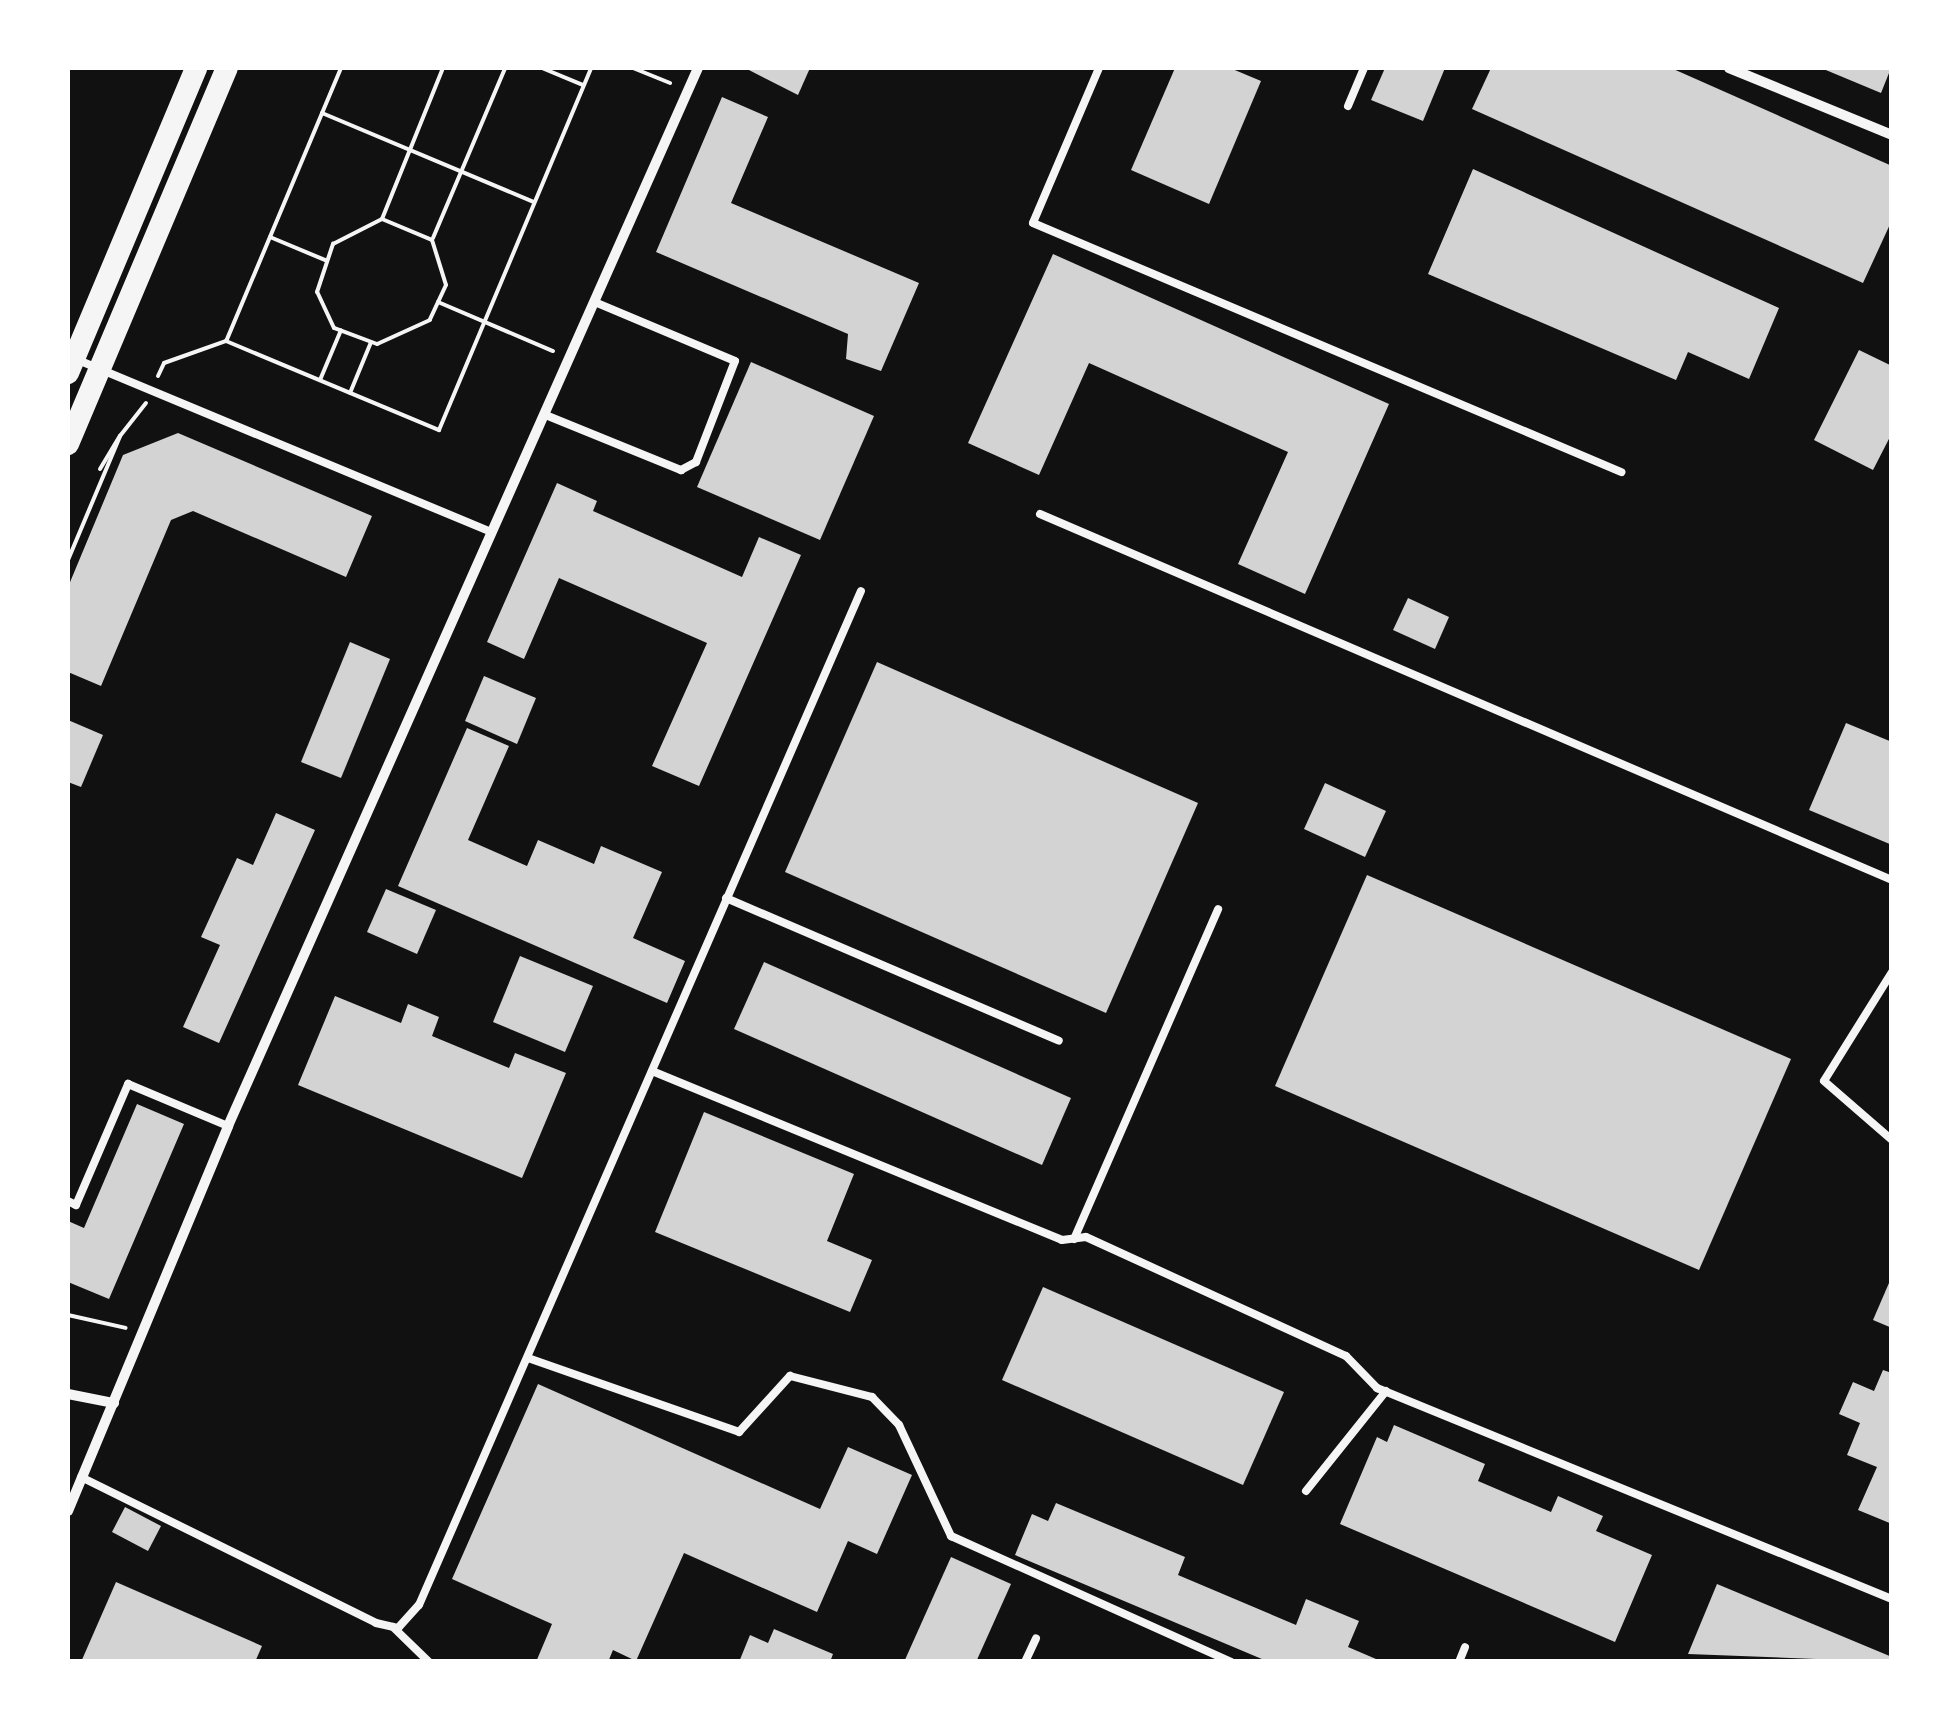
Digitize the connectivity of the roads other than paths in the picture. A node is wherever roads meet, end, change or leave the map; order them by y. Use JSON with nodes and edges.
{"nodes":[{"id":1,"x":196,"y":68,"type":"edge"},
{"id":2,"x":227,"y":68,"type":"edge"},
{"id":3,"x":698,"y":68,"type":"edge"},
{"id":4,"x":1099,"y":68,"type":"edge"},
{"id":5,"x":1364,"y":68,"type":"edge"},
{"id":6,"x":1730,"y":68,"type":"edge"},
{"id":7,"x":1348,"y":106,"type":"dead end"},
{"id":8,"x":1892,"y":135,"type":"edge"},
{"id":9,"x":596,"y":303,"type":"junction"},
{"id":10,"x":71,"y":366,"type":"edge"},
{"id":11,"x":100,"y":370,"type":"junction"},
{"id":12,"x":548,"y":416,"type":"junction"},
{"id":13,"x":68,"y":444,"type":"edge"},
{"id":14,"x":1622,"y":472,"type":"dead end"},
{"id":15,"x":1040,"y":514,"type":"dead end"},
{"id":16,"x":492,"y":532,"type":"junction"},
{"id":17,"x":861,"y":591,"type":"dead end"},
{"id":18,"x":1892,"y":880,"type":"edge"},
{"id":19,"x":726,"y":898,"type":"junction"},
{"id":20,"x":1218,"y":909,"type":"dead end"},
{"id":21,"x":1892,"y":972,"type":"edge"},
{"id":22,"x":1059,"y":1041,"type":"dead end"},
{"id":23,"x":652,"y":1070,"type":"junction"},
{"id":24,"x":228,"y":1126,"type":"junction"},
{"id":25,"x":1892,"y":1140,"type":"edge"},
{"id":26,"x":68,"y":1202,"type":"edge"},
{"id":27,"x":1074,"y":1239,"type":"junction"},
{"id":28,"x":528,"y":1358,"type":"junction"},
{"id":29,"x":1386,"y":1391,"type":"junction"},
{"id":30,"x":68,"y":1394,"type":"edge"},
{"id":31,"x":114,"y":1403,"type":"junction"},
{"id":32,"x":81,"y":1477,"type":"junction"},
{"id":33,"x":1306,"y":1491,"type":"dead end"},
{"id":34,"x":68,"y":1511,"type":"edge"},
{"id":35,"x":1892,"y":1599,"type":"edge"},
{"id":36,"x":393,"y":1627,"type":"junction"},
{"id":37,"x":1036,"y":1638,"type":"dead end"},
{"id":38,"x":1464,"y":1647,"type":"dead end"},
{"id":39,"x":429,"y":1662,"type":"edge"},
{"id":40,"x":1025,"y":1662,"type":"edge"},
{"id":41,"x":1231,"y":1662,"type":"edge"},
{"id":42,"x":1458,"y":1662,"type":"edge"}],
"edges":[{"from":1,"to":10,"type":"main road"},
{"from":2,"to":11,"type":"main road"},
{"from":3,"to":9,"type":"street"},
{"from":4,"to":14,"type":"lane"},
{"from":5,"to":7,"type":"lane"},
{"from":6,"to":8,"type":"street"},
{"from":9,"to":12,"type":"street"},
{"from":9,"to":12,"type":"lane"},
{"from":10,"to":11,"type":"lane"},
{"from":11,"to":13,"type":"main road"},
{"from":11,"to":16,"type":"lane"},
{"from":12,"to":16,"type":"street"},
{"from":15,"to":18,"type":"lane"},
{"from":16,"to":24,"type":"street"},
{"from":17,"to":19,"type":"lane"},
{"from":19,"to":22,"type":"lane"},
{"from":19,"to":23,"type":"lane"},
{"from":20,"to":27,"type":"lane"},
{"from":21,"to":25,"type":"lane"},
{"from":23,"to":27,"type":"lane"},
{"from":23,"to":28,"type":"lane"},
{"from":24,"to":26,"type":"lane"},
{"from":24,"to":31,"type":"street"},
{"from":27,"to":29,"type":"lane"},
{"from":28,"to":36,"type":"lane"},
{"from":28,"to":41,"type":"lane"},
{"from":29,"to":33,"type":"lane"},
{"from":29,"to":35,"type":"lane"},
{"from":30,"to":31,"type":"street"},
{"from":31,"to":32,"type":"street"},
{"from":32,"to":34,"type":"street"},
{"from":32,"to":36,"type":"lane"},
{"from":36,"to":39,"type":"lane"},
{"from":37,"to":40,"type":"lane"},
{"from":38,"to":42,"type":"lane"}]}
